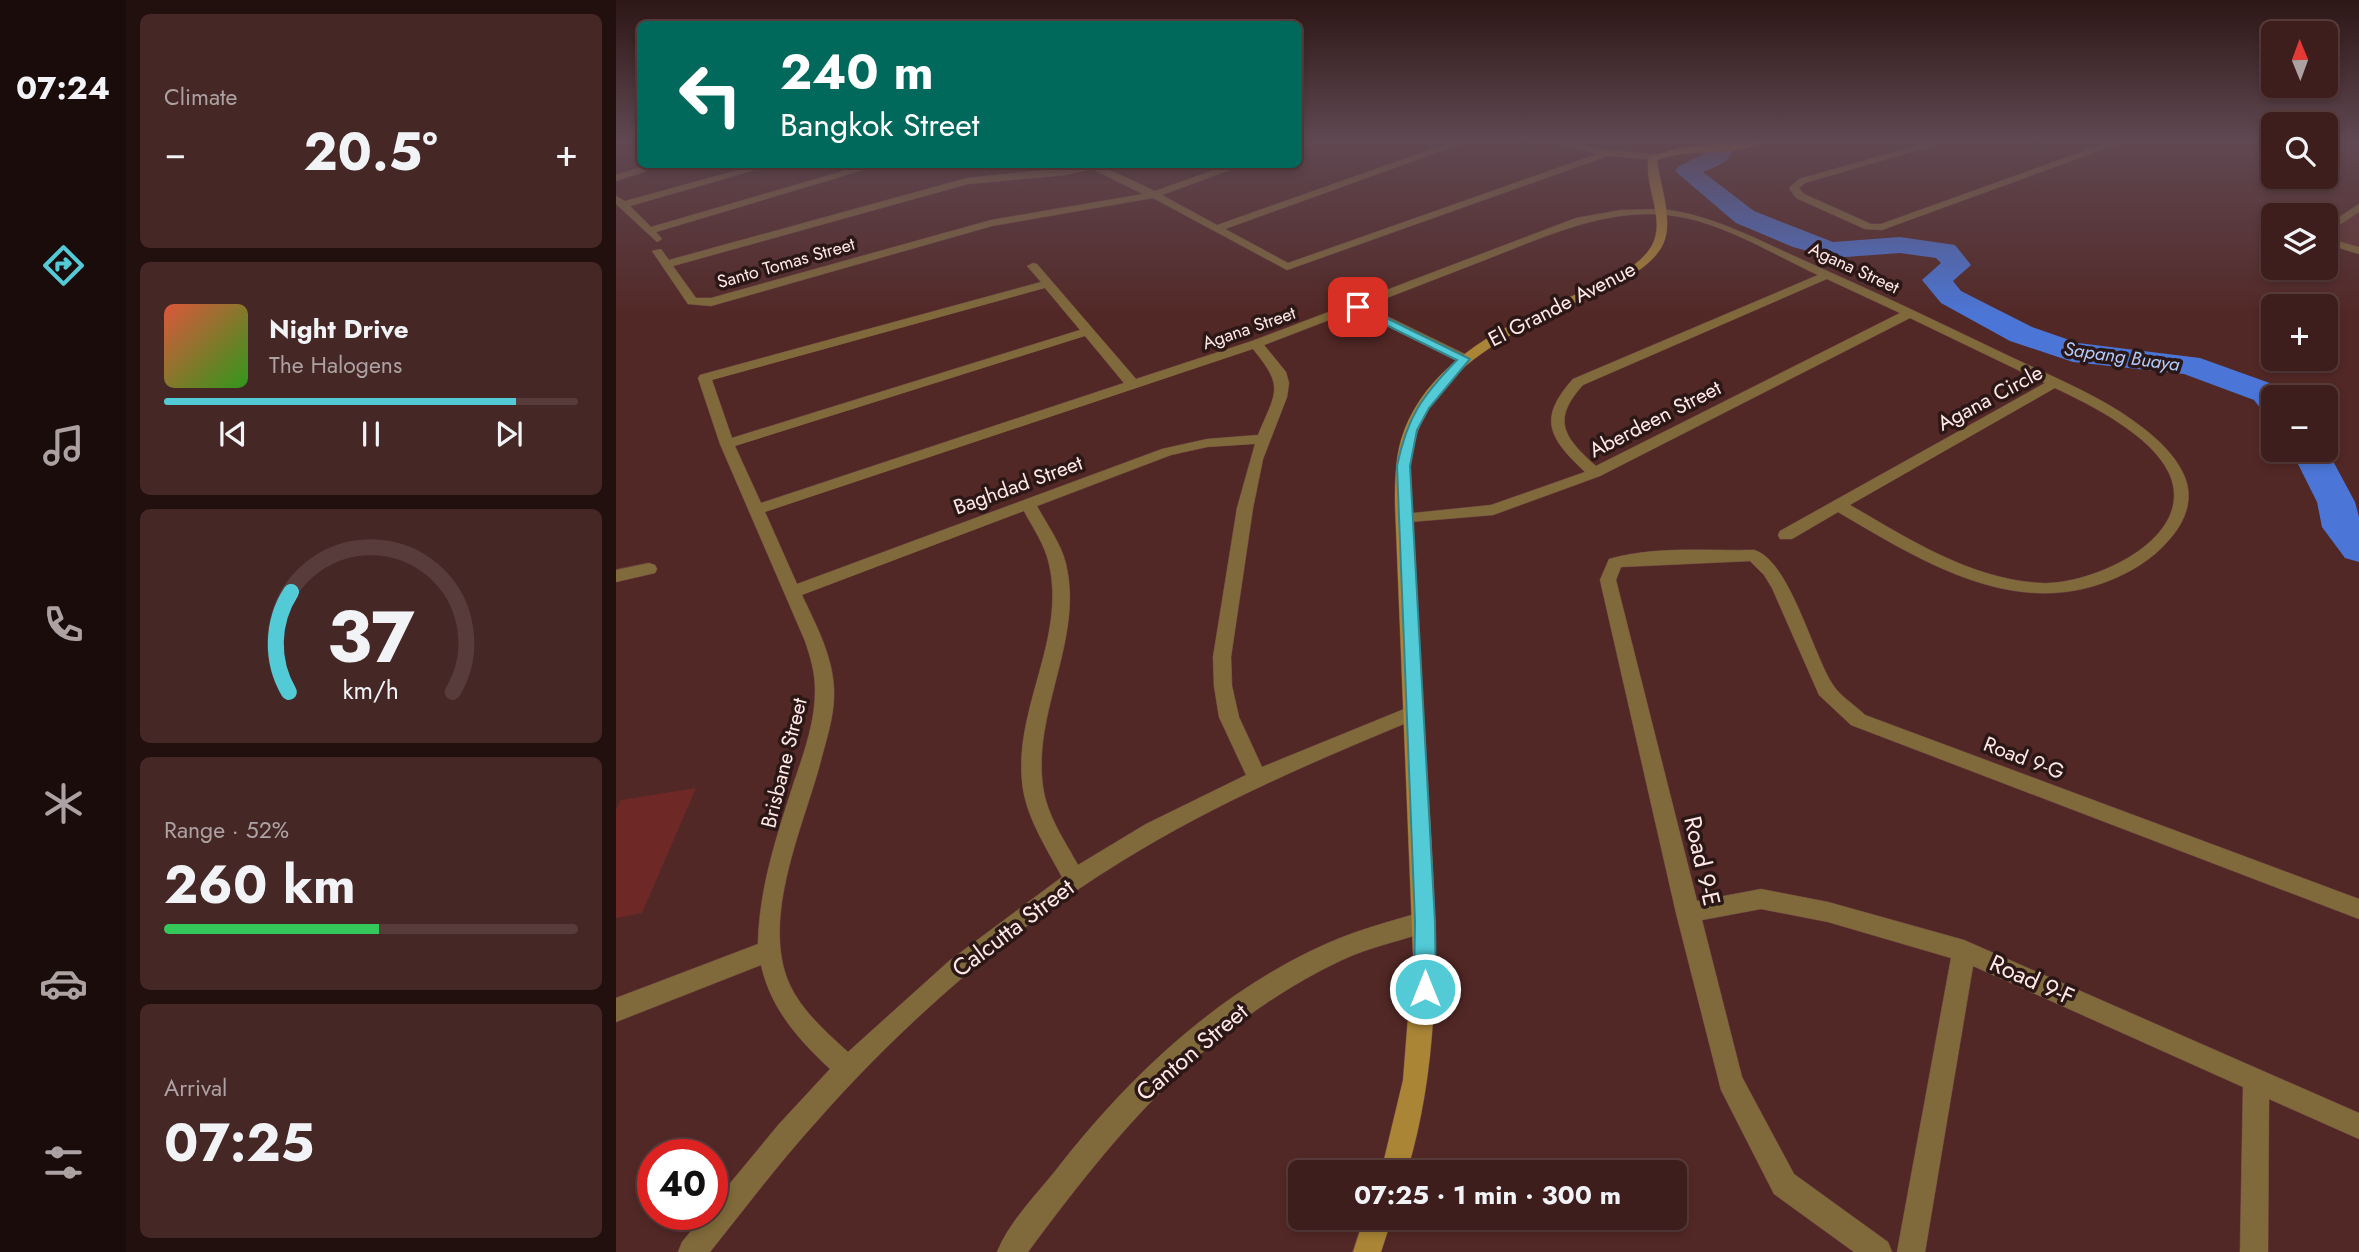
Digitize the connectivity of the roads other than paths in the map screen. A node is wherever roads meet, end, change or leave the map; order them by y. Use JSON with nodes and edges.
{"nodes":[{"id":1,"x":757,"y":199,"type":"edge"},
{"id":2,"x":900,"y":199,"type":"edge"},
{"id":3,"x":1128,"y":199,"type":"edge"},
{"id":4,"x":1162,"y":199,"type":"edge"},
{"id":5,"x":1298,"y":199,"type":"edge"},
{"id":6,"x":1477,"y":199,"type":"edge"},
{"id":7,"x":1660,"y":199,"type":"edge"},
{"id":8,"x":1808,"y":199,"type":"edge"},
{"id":9,"x":1959,"y":199,"type":"edge"},
{"id":10,"x":620,"y":201,"type":"edge"},
{"id":11,"x":2359,"y":207,"type":"edge"},
{"id":12,"x":1662,"y":212,"type":"junction"},
{"id":13,"x":2338,"y":222,"type":"edge"},
{"id":14,"x":1217,"y":228,"type":"junction"},
{"id":15,"x":649,"y":231,"type":"junction"},
{"id":16,"x":2338,"y":245,"type":"edge"},
{"id":17,"x":2359,"y":251,"type":"edge"},
{"id":18,"x":667,"y":264,"type":"junction"},
{"id":19,"x":1033,"y":266,"type":"dead end"},
{"id":20,"x":1827,"y":275,"type":"junction"},
{"id":21,"x":1047,"y":284,"type":"junction"},
{"id":22,"x":1358,"y":307,"type":"junction"},
{"id":23,"x":1910,"y":313,"type":"junction"},
{"id":24,"x":1089,"y":331,"type":"junction"},
{"id":25,"x":1256,"y":344,"type":"junction"},
{"id":26,"x":1464,"y":359,"type":"junction"},
{"id":27,"x":2054,"y":383,"type":"junction"},
{"id":28,"x":1134,"y":386,"type":"junction"},
{"id":29,"x":1263,"y":439,"type":"junction"},
{"id":30,"x":727,"y":444,"type":"junction"},
{"id":31,"x":1595,"y":473,"type":"junction"},
{"id":32,"x":1028,"y":503,"type":"junction"},
{"id":33,"x":1838,"y":505,"type":"junction"},
{"id":34,"x":757,"y":509,"type":"junction"},
{"id":35,"x":1404,"y":519,"type":"junction"},
{"id":36,"x":1786,"y":535,"type":"dead end"},
{"id":37,"x":1754,"y":555,"type":"joint"},
{"id":38,"x":649,"y":569,"type":"dead end"},
{"id":39,"x":616,"y":576,"type":"edge"},
{"id":40,"x":792,"y":592,"type":"junction"},
{"id":41,"x":1414,"y":712,"type":"junction"},
{"id":42,"x":1258,"y":780,"type":"junction"},
{"id":43,"x":1074,"y":880,"type":"junction"},
{"id":44,"x":2359,"y":909,"type":"edge"},
{"id":45,"x":1688,"y":912,"type":"junction"},
{"id":46,"x":1425,"y":922,"type":"junction"},
{"id":47,"x":768,"y":951,"type":"junction"},
{"id":48,"x":1964,"y":951,"type":"junction"},
{"id":49,"x":616,"y":1010,"type":"edge"},
{"id":50,"x":848,"y":1069,"type":"junction"},
{"id":51,"x":2256,"y":1079,"type":"junction"},
{"id":52,"x":2359,"y":1126,"type":"edge"},
{"id":53,"x":1398,"y":1160,"type":"edge"},
{"id":54,"x":1374,"y":1230,"type":"edge"},
{"id":55,"x":692,"y":1252,"type":"edge"},
{"id":56,"x":1011,"y":1252,"type":"edge"},
{"id":57,"x":1367,"y":1252,"type":"edge"},
{"id":58,"x":1878,"y":1252,"type":"edge"},
{"id":59,"x":1911,"y":1252,"type":"edge"},
{"id":60,"x":2254,"y":1252,"type":"edge"}],
"edges":[{"from":1,"to":15,"type":"street"},
{"from":2,"to":18,"type":"street"},
{"from":3,"to":18,"type":"street","name":"Santo Tomas Street"},
{"from":4,"to":14,"type":"street"},
{"from":5,"to":14,"type":"street"},
{"from":6,"to":14,"type":"street"},
{"from":7,"to":12,"type":"street","name":"El Grande Avenue"},
{"from":8,"to":9,"type":"street"},
{"from":10,"to":15,"type":"street","name":"Santo Tomas Street"},
{"from":11,"to":13,"type":"street"},
{"from":12,"to":20,"type":"street","name":"Agana Street"},
{"from":12,"to":22,"type":"street","name":"Agana Street"},
{"from":12,"to":26,"type":"street","name":"El Grande Avenue"},
{"from":15,"to":18,"type":"street","name":"Santo Tomas Street"},
{"from":16,"to":17,"type":"street"},
{"from":19,"to":21,"type":"street"},
{"from":20,"to":23,"type":"street","name":"Agana Street"},
{"from":20,"to":31,"type":"street"},
{"from":21,"to":24,"type":"street"},
{"from":21,"to":30,"type":"street","name":"Brisbane Street"},
{"from":22,"to":25,"type":"street","name":"Agana Street"},
{"from":22,"to":26,"type":"street"},
{"from":23,"to":27,"type":"street","name":"Agana Street"},
{"from":23,"to":31,"type":"street","name":"Aberdeen Street"},
{"from":24,"to":28,"type":"street"},
{"from":24,"to":30,"type":"street"},
{"from":25,"to":28,"type":"street","name":"Agana Street"},
{"from":25,"to":29,"type":"street"},
{"from":26,"to":35,"type":"street","name":"El Grande Avenue"},
{"from":27,"to":33,"type":"street","name":"Agana Circle"},
{"from":27,"to":33,"type":"street","name":"Agana Circle"},
{"from":28,"to":34,"type":"street","name":"Agana Street"},
{"from":29,"to":32,"type":"street","name":"Baghdad Street"},
{"from":29,"to":42,"type":"street"},
{"from":30,"to":34,"type":"street","name":"Brisbane Street"},
{"from":31,"to":35,"type":"street","name":"Aberdeen Street"},
{"from":32,"to":40,"type":"street","name":"Baghdad Street"},
{"from":32,"to":43,"type":"street"},
{"from":33,"to":36,"type":"street","name":"Agana Circle"},
{"from":34,"to":40,"type":"street","name":"Brisbane Street"},
{"from":35,"to":41,"type":"street","name":"El Grande Avenue"},
{"from":37,"to":44,"type":"street","name":"Road 9-G"},
{"from":37,"to":45,"type":"street","name":"Road 9-E"},
{"from":38,"to":39,"type":"street"},
{"from":40,"to":47,"type":"street","name":"Brisbane Street"},
{"from":41,"to":42,"type":"street","name":"Calcutta Street"},
{"from":41,"to":46,"type":"street","name":"El Grande Avenue"},
{"from":42,"to":43,"type":"street","name":"Calcutta Street"},
{"from":43,"to":50,"type":"street","name":"Calcutta Street"},
{"from":45,"to":48,"type":"street","name":"Road 9-F"},
{"from":45,"to":58,"type":"street","name":"Road 9-E"},
{"from":46,"to":53,"type":"street","name":"El Grande Avenue"},
{"from":46,"to":56,"type":"street","name":"Canton Street"},
{"from":47,"to":49,"type":"street"},
{"from":47,"to":50,"type":"street","name":"Brisbane Street"},
{"from":48,"to":51,"type":"street","name":"Road 9-F"},
{"from":48,"to":59,"type":"street"},
{"from":50,"to":55,"type":"street","name":"Calcutta Street"},
{"from":51,"to":52,"type":"street","name":"Road 9-F"},
{"from":51,"to":60,"type":"street"},
{"from":54,"to":57,"type":"street"}]}
